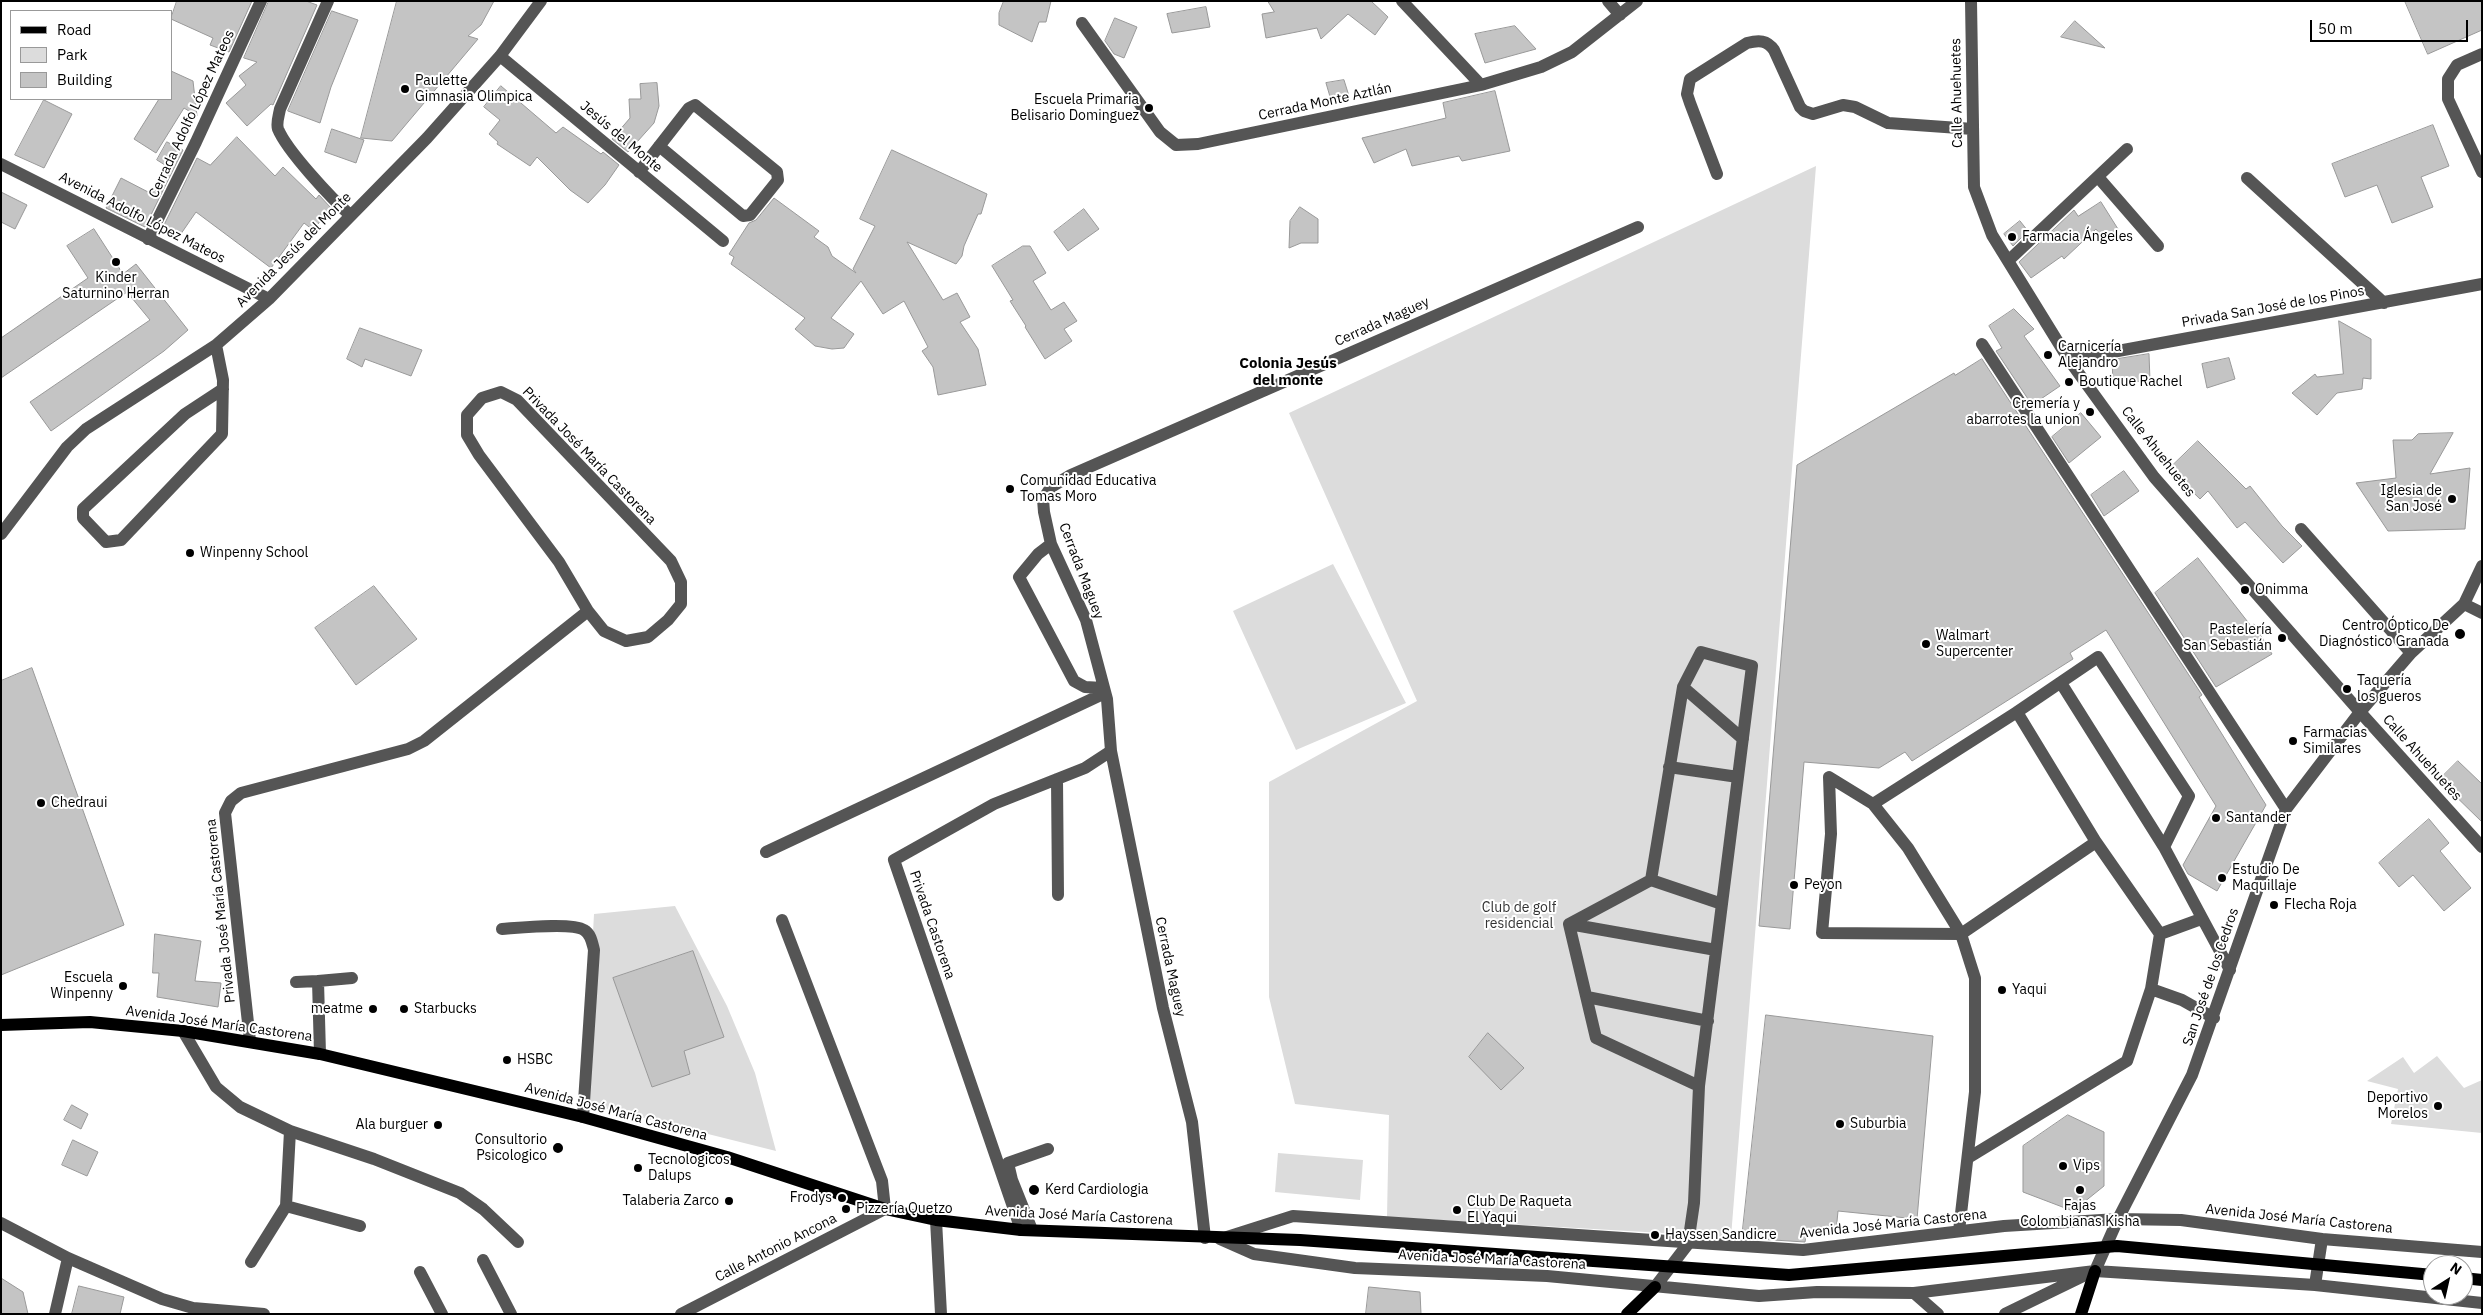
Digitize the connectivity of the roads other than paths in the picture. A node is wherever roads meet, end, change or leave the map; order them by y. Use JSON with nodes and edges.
{"nodes":[{"id":1,"x":261,"y":1,"type":"edge"},
{"id":2,"x":328,"y":1,"type":"edge"},
{"id":3,"x":541,"y":1,"type":"edge"},
{"id":4,"x":1402,"y":1,"type":"edge"},
{"id":5,"x":1608,"y":1,"type":"edge"},
{"id":6,"x":1637,"y":1,"type":"edge"},
{"id":7,"x":1971,"y":1,"type":"edge"},
{"id":8,"x":1620,"y":15,"type":"junction"},
{"id":9,"x":1082,"y":23,"type":"dead end"},
{"id":10,"x":2482,"y":54,"type":"edge"},
{"id":11,"x":500,"y":56,"type":"junction"},
{"id":12,"x":1481,"y":85,"type":"junction"},
{"id":13,"x":1973,"y":129,"type":"junction"},
{"id":14,"x":659,"y":146,"type":"junction"},
{"id":15,"x":2127,"y":150,"type":"dead end"},
{"id":16,"x":1,"y":164,"type":"edge"},
{"id":17,"x":639,"y":172,"type":"junction"},
{"id":18,"x":2482,"y":172,"type":"edge"},
{"id":19,"x":1717,"y":174,"type":"dead end"},
{"id":20,"x":2098,"y":177,"type":"junction"},
{"id":21,"x":2247,"y":178,"type":"dead end"},
{"id":22,"x":350,"y":215,"type":"junction"},
{"id":23,"x":1638,"y":227,"type":"dead end"},
{"id":24,"x":148,"y":239,"type":"junction"},
{"id":25,"x":723,"y":241,"type":"dead end"},
{"id":26,"x":2158,"y":246,"type":"dead end"},
{"id":27,"x":2008,"y":261,"type":"junction"},
{"id":28,"x":2482,"y":284,"type":"edge"},
{"id":29,"x":269,"y":299,"type":"junction"},
{"id":30,"x":2384,"y":303,"type":"junction"},
{"id":31,"x":1982,"y":344,"type":"dead end"},
{"id":32,"x":216,"y":345,"type":"junction"},
{"id":33,"x":2070,"y":360,"type":"junction"},
{"id":34,"x":223,"y":389,"type":"junction"},
{"id":35,"x":2301,"y":529,"type":"dead end"},
{"id":36,"x":1,"y":534,"type":"edge"},
{"id":37,"x":1052,"y":544,"type":"junction"},
{"id":38,"x":2482,"y":566,"type":"edge"},
{"id":39,"x":2464,"y":604,"type":"junction"},
{"id":40,"x":588,"y":611,"type":"junction"},
{"id":41,"x":2482,"y":613,"type":"edge"},
{"id":42,"x":2411,"y":653,"type":"junction"},
{"id":43,"x":2061,"y":683,"type":"junction"},
{"id":44,"x":1683,"y":687,"type":"junction"},
{"id":45,"x":1104,"y":691,"type":"junction"},
{"id":46,"x":2017,"y":712,"type":"junction"},
{"id":47,"x":2360,"y":712,"type":"junction"},
{"id":48,"x":1743,"y":740,"type":"junction"},
{"id":49,"x":1111,"y":751,"type":"junction"},
{"id":50,"x":1669,"y":768,"type":"junction"},
{"id":51,"x":1738,"y":777,"type":"junction"},
{"id":52,"x":1057,"y":779,"type":"junction"},
{"id":53,"x":1873,"y":804,"type":"junction"},
{"id":54,"x":2286,"y":809,"type":"junction"},
{"id":55,"x":2096,"y":842,"type":"junction"},
{"id":56,"x":2164,"y":847,"type":"junction"},
{"id":57,"x":2482,"y":847,"type":"edge"},
{"id":58,"x":766,"y":852,"type":"dead end"},
{"id":59,"x":1651,"y":880,"type":"junction"},
{"id":60,"x":1058,"y":895,"type":"dead end"},
{"id":61,"x":1722,"y":904,"type":"junction"},
{"id":62,"x":2201,"y":919,"type":"junction"},
{"id":63,"x":782,"y":920,"type":"dead end"},
{"id":64,"x":1569,"y":924,"type":"junction"},
{"id":65,"x":502,"y":929,"type":"dead end"},
{"id":66,"x":1961,"y":934,"type":"junction"},
{"id":67,"x":2160,"y":934,"type":"junction"},
{"id":68,"x":1716,"y":950,"type":"junction"},
{"id":69,"x":2230,"y":970,"type":"junction"},
{"id":70,"x":352,"y":978,"type":"dead end"},
{"id":71,"x":318,"y":981,"type":"junction"},
{"id":72,"x":296,"y":982,"type":"dead end"},
{"id":73,"x":2151,"y":988,"type":"junction"},
{"id":74,"x":1587,"y":997,"type":"junction"},
{"id":75,"x":2214,"y":1018,"type":"junction"},
{"id":76,"x":1708,"y":1021,"type":"junction"},
{"id":77,"x":1,"y":1025,"type":"edge"},
{"id":78,"x":183,"y":1031,"type":"junction"},
{"id":79,"x":250,"y":1041,"type":"junction"},
{"id":80,"x":320,"y":1054,"type":"junction"},
{"id":81,"x":1699,"y":1086,"type":"junction"},
{"id":82,"x":583,"y":1117,"type":"junction"},
{"id":83,"x":290,"y":1131,"type":"junction"},
{"id":84,"x":1048,"y":1149,"type":"dead end"},
{"id":85,"x":1968,"y":1158,"type":"junction"},
{"id":86,"x":286,"y":1206,"type":"junction"},
{"id":87,"x":885,"y":1209,"type":"junction"},
{"id":88,"x":2118,"y":1219,"type":"junction"},
{"id":89,"x":936,"y":1220,"type":"junction"},
{"id":90,"x":1,"y":1223,"type":"edge"},
{"id":91,"x":360,"y":1226,"type":"dead end"},
{"id":92,"x":1026,"y":1230,"type":"junction"},
{"id":93,"x":1959,"y":1231,"type":"junction"},
{"id":94,"x":1205,"y":1238,"type":"junction"},
{"id":95,"x":1220,"y":1239,"type":"junction"},
{"id":96,"x":2322,"y":1239,"type":"junction"},
{"id":97,"x":518,"y":1242,"type":"dead end"},
{"id":98,"x":1688,"y":1244,"type":"junction"},
{"id":99,"x":2482,"y":1252,"type":"edge"},
{"id":100,"x":68,"y":1258,"type":"junction"},
{"id":101,"x":483,"y":1260,"type":"dead end"},
{"id":102,"x":251,"y":1262,"type":"dead end"},
{"id":103,"x":2095,"y":1271,"type":"junction"},
{"id":104,"x":420,"y":1272,"type":"dead end"},
{"id":105,"x":2423,"y":1274,"type":"edge"},
{"id":106,"x":2315,"y":1284,"type":"junction"},
{"id":107,"x":1655,"y":1287,"type":"junction"},
{"id":108,"x":1914,"y":1293,"type":"junction"},
{"id":109,"x":2482,"y":1303,"type":"edge"},
{"id":110,"x":55,"y":1314,"type":"edge"},
{"id":111,"x":264,"y":1314,"type":"edge"},
{"id":112,"x":442,"y":1314,"type":"edge"},
{"id":113,"x":511,"y":1314,"type":"edge"},
{"id":114,"x":681,"y":1314,"type":"edge"},
{"id":115,"x":941,"y":1314,"type":"edge"},
{"id":116,"x":1627,"y":1314,"type":"edge"},
{"id":117,"x":1938,"y":1314,"type":"edge"},
{"id":118,"x":2005,"y":1314,"type":"edge"},
{"id":119,"x":2081,"y":1314,"type":"edge"}],
"edges":[{"from":1,"to":24,"type":"street","name":"Cerrada Adolfo López Mateos"},
{"from":2,"to":22,"type":"street"},
{"from":3,"to":11,"type":"street","name":"Avenida Jesús del Monte"},
{"from":4,"to":12,"type":"street"},
{"from":5,"to":8,"type":"street"},
{"from":6,"to":8,"type":"street","name":"Cerrada Monte Aztlán"},
{"from":7,"to":13,"type":"street","name":"Calle Ahuehuetes"},
{"from":8,"to":12,"type":"street","name":"Cerrada Monte Aztlán"},
{"from":9,"to":12,"type":"street","name":"Cerrada Monte Aztlán"},
{"from":10,"to":18,"type":"street"},
{"from":11,"to":17,"type":"street","name":"Jesús del Monte"},
{"from":11,"to":22,"type":"street","name":"Avenida Jesús del Monte"},
{"from":13,"to":19,"type":"street"},
{"from":13,"to":27,"type":"street","name":"Calle Ahuehuetes"},
{"from":14,"to":14,"type":"street"},
{"from":14,"to":17,"type":"street"},
{"from":15,"to":20,"type":"street"},
{"from":16,"to":24,"type":"street","name":"Avenida Adolfo López Mateos"},
{"from":17,"to":25,"type":"street","name":"Jesús del Monte"},
{"from":20,"to":26,"type":"street"},
{"from":20,"to":27,"type":"street"},
{"from":21,"to":30,"type":"street"},
{"from":22,"to":29,"type":"street","name":"Avenida Jesús del Monte"},
{"from":23,"to":37,"type":"street","name":"Cerrada Maguey"},
{"from":24,"to":29,"type":"street","name":"Avenida Adolfo López Mateos"},
{"from":27,"to":33,"type":"street","name":"Calle Ahuehuetes"},
{"from":28,"to":30,"type":"street","name":"Privada San José de los Pinos"},
{"from":29,"to":32,"type":"street","name":"Avenida Jesús del Monte"},
{"from":30,"to":33,"type":"street","name":"Privada San José de los Pinos"},
{"from":31,"to":54,"type":"street"},
{"from":32,"to":34,"type":"street"},
{"from":32,"to":36,"type":"street","name":"Avenida Jesús del Monte"},
{"from":33,"to":47,"type":"street","name":"Calle Ahuehuetes"},
{"from":34,"to":34,"type":"street"},
{"from":35,"to":42,"type":"street"},
{"from":37,"to":45,"type":"street","name":"Cerrada Maguey"},
{"from":37,"to":45,"type":"street"},
{"from":38,"to":39,"type":"street","name":"San José de los Cedros"},
{"from":39,"to":41,"type":"street"},
{"from":39,"to":42,"type":"street","name":"San José de los Cedros"},
{"from":40,"to":40,"type":"street","name":"Privada José María Castorena"},
{"from":40,"to":79,"type":"street","name":"Privada José María Castorena"},
{"from":42,"to":47,"type":"street","name":"San José de los Cedros"},
{"from":43,"to":46,"type":"street"},
{"from":43,"to":56,"type":"street"},
{"from":43,"to":56,"type":"street"},
{"from":44,"to":48,"type":"street"},
{"from":44,"to":48,"type":"street"},
{"from":44,"to":50,"type":"street"},
{"from":45,"to":49,"type":"street","name":"Cerrada Maguey"},
{"from":45,"to":58,"type":"street"},
{"from":46,"to":53,"type":"street"},
{"from":46,"to":55,"type":"street"},
{"from":47,"to":54,"type":"street","name":"San José de los Cedros"},
{"from":47,"to":57,"type":"street","name":"Calle Ahuehuetes"},
{"from":48,"to":51,"type":"street"},
{"from":49,"to":52,"type":"street","name":"Privada Castorena"},
{"from":49,"to":94,"type":"street","name":"Cerrada Maguey"},
{"from":50,"to":51,"type":"street"},
{"from":50,"to":59,"type":"street"},
{"from":51,"to":61,"type":"street"},
{"from":52,"to":60,"type":"street"},
{"from":52,"to":92,"type":"street","name":"Privada Castorena"},
{"from":53,"to":66,"type":"street"},
{"from":53,"to":66,"type":"street"},
{"from":54,"to":69,"type":"street","name":"San José de los Cedros"},
{"from":55,"to":66,"type":"street"},
{"from":55,"to":67,"type":"street"},
{"from":56,"to":62,"type":"street"},
{"from":59,"to":61,"type":"street"},
{"from":59,"to":64,"type":"street"},
{"from":61,"to":68,"type":"street"},
{"from":62,"to":67,"type":"street"},
{"from":62,"to":69,"type":"street"},
{"from":63,"to":87,"type":"street"},
{"from":64,"to":68,"type":"street"},
{"from":64,"to":74,"type":"street"},
{"from":65,"to":82,"type":"street"},
{"from":66,"to":85,"type":"street"},
{"from":67,"to":73,"type":"street"},
{"from":68,"to":76,"type":"street"},
{"from":69,"to":75,"type":"street","name":"San José de los Cedros"},
{"from":70,"to":71,"type":"street"},
{"from":71,"to":72,"type":"street"},
{"from":71,"to":80,"type":"street"},
{"from":73,"to":75,"type":"street"},
{"from":73,"to":85,"type":"street"},
{"from":74,"to":76,"type":"street"},
{"from":74,"to":81,"type":"street"},
{"from":75,"to":88,"type":"street","name":"San José de los Cedros"},
{"from":76,"to":81,"type":"street"},
{"from":77,"to":78,"type":"main road","name":"Avenida José María Castorena"},
{"from":78,"to":79,"type":"main road","name":"Avenida José María Castorena"},
{"from":78,"to":83,"type":"street"},
{"from":79,"to":80,"type":"main road","name":"Avenida José María Castorena"},
{"from":80,"to":82,"type":"main road","name":"Avenida José María Castorena"},
{"from":81,"to":98,"type":"street"},
{"from":82,"to":87,"type":"main road","name":"Avenida José María Castorena"},
{"from":83,"to":86,"type":"street"},
{"from":83,"to":97,"type":"street"},
{"from":84,"to":92,"type":"street"},
{"from":85,"to":93,"type":"street"},
{"from":86,"to":91,"type":"street"},
{"from":86,"to":102,"type":"street"},
{"from":87,"to":89,"type":"main road","name":"Avenida José María Castorena"},
{"from":87,"to":114,"type":"street","name":"Calle Antonio Ancona"},
{"from":88,"to":93,"type":"street","name":"Avenida José María Castorena"},
{"from":88,"to":96,"type":"street","name":"Avenida José María Castorena"},
{"from":88,"to":103,"type":"street","name":"San José de los Cedros"},
{"from":89,"to":92,"type":"main road","name":"Avenida José María Castorena"},
{"from":89,"to":115,"type":"street"},
{"from":90,"to":100,"type":"street"},
{"from":92,"to":94,"type":"main road","name":"Avenida José María Castorena"},
{"from":93,"to":98,"type":"street","name":"Avenida José María Castorena"},
{"from":94,"to":95,"type":"main road","name":"Avenida José María Castorena"},
{"from":95,"to":98,"type":"street","name":"Avenida José María Castorena"},
{"from":95,"to":105,"type":"main road","name":"Avenida José María Castorena"},
{"from":95,"to":107,"type":"street","name":"Avenida José María Castorena"},
{"from":96,"to":99,"type":"street","name":"Avenida José María Castorena"},
{"from":96,"to":106,"type":"street"},
{"from":98,"to":107,"type":"street"},
{"from":100,"to":110,"type":"street"},
{"from":100,"to":111,"type":"street"},
{"from":101,"to":113,"type":"street"},
{"from":103,"to":106,"type":"street","name":"Avenida José María Castorena"},
{"from":103,"to":108,"type":"street","name":"Avenida José María Castorena"},
{"from":103,"to":118,"type":"street"},
{"from":103,"to":119,"type":"main road"},
{"from":104,"to":112,"type":"street"},
{"from":106,"to":109,"type":"street","name":"Avenida José María Castorena"},
{"from":107,"to":108,"type":"street","name":"Avenida José María Castorena"},
{"from":107,"to":116,"type":"main road"},
{"from":108,"to":117,"type":"street"}]}
